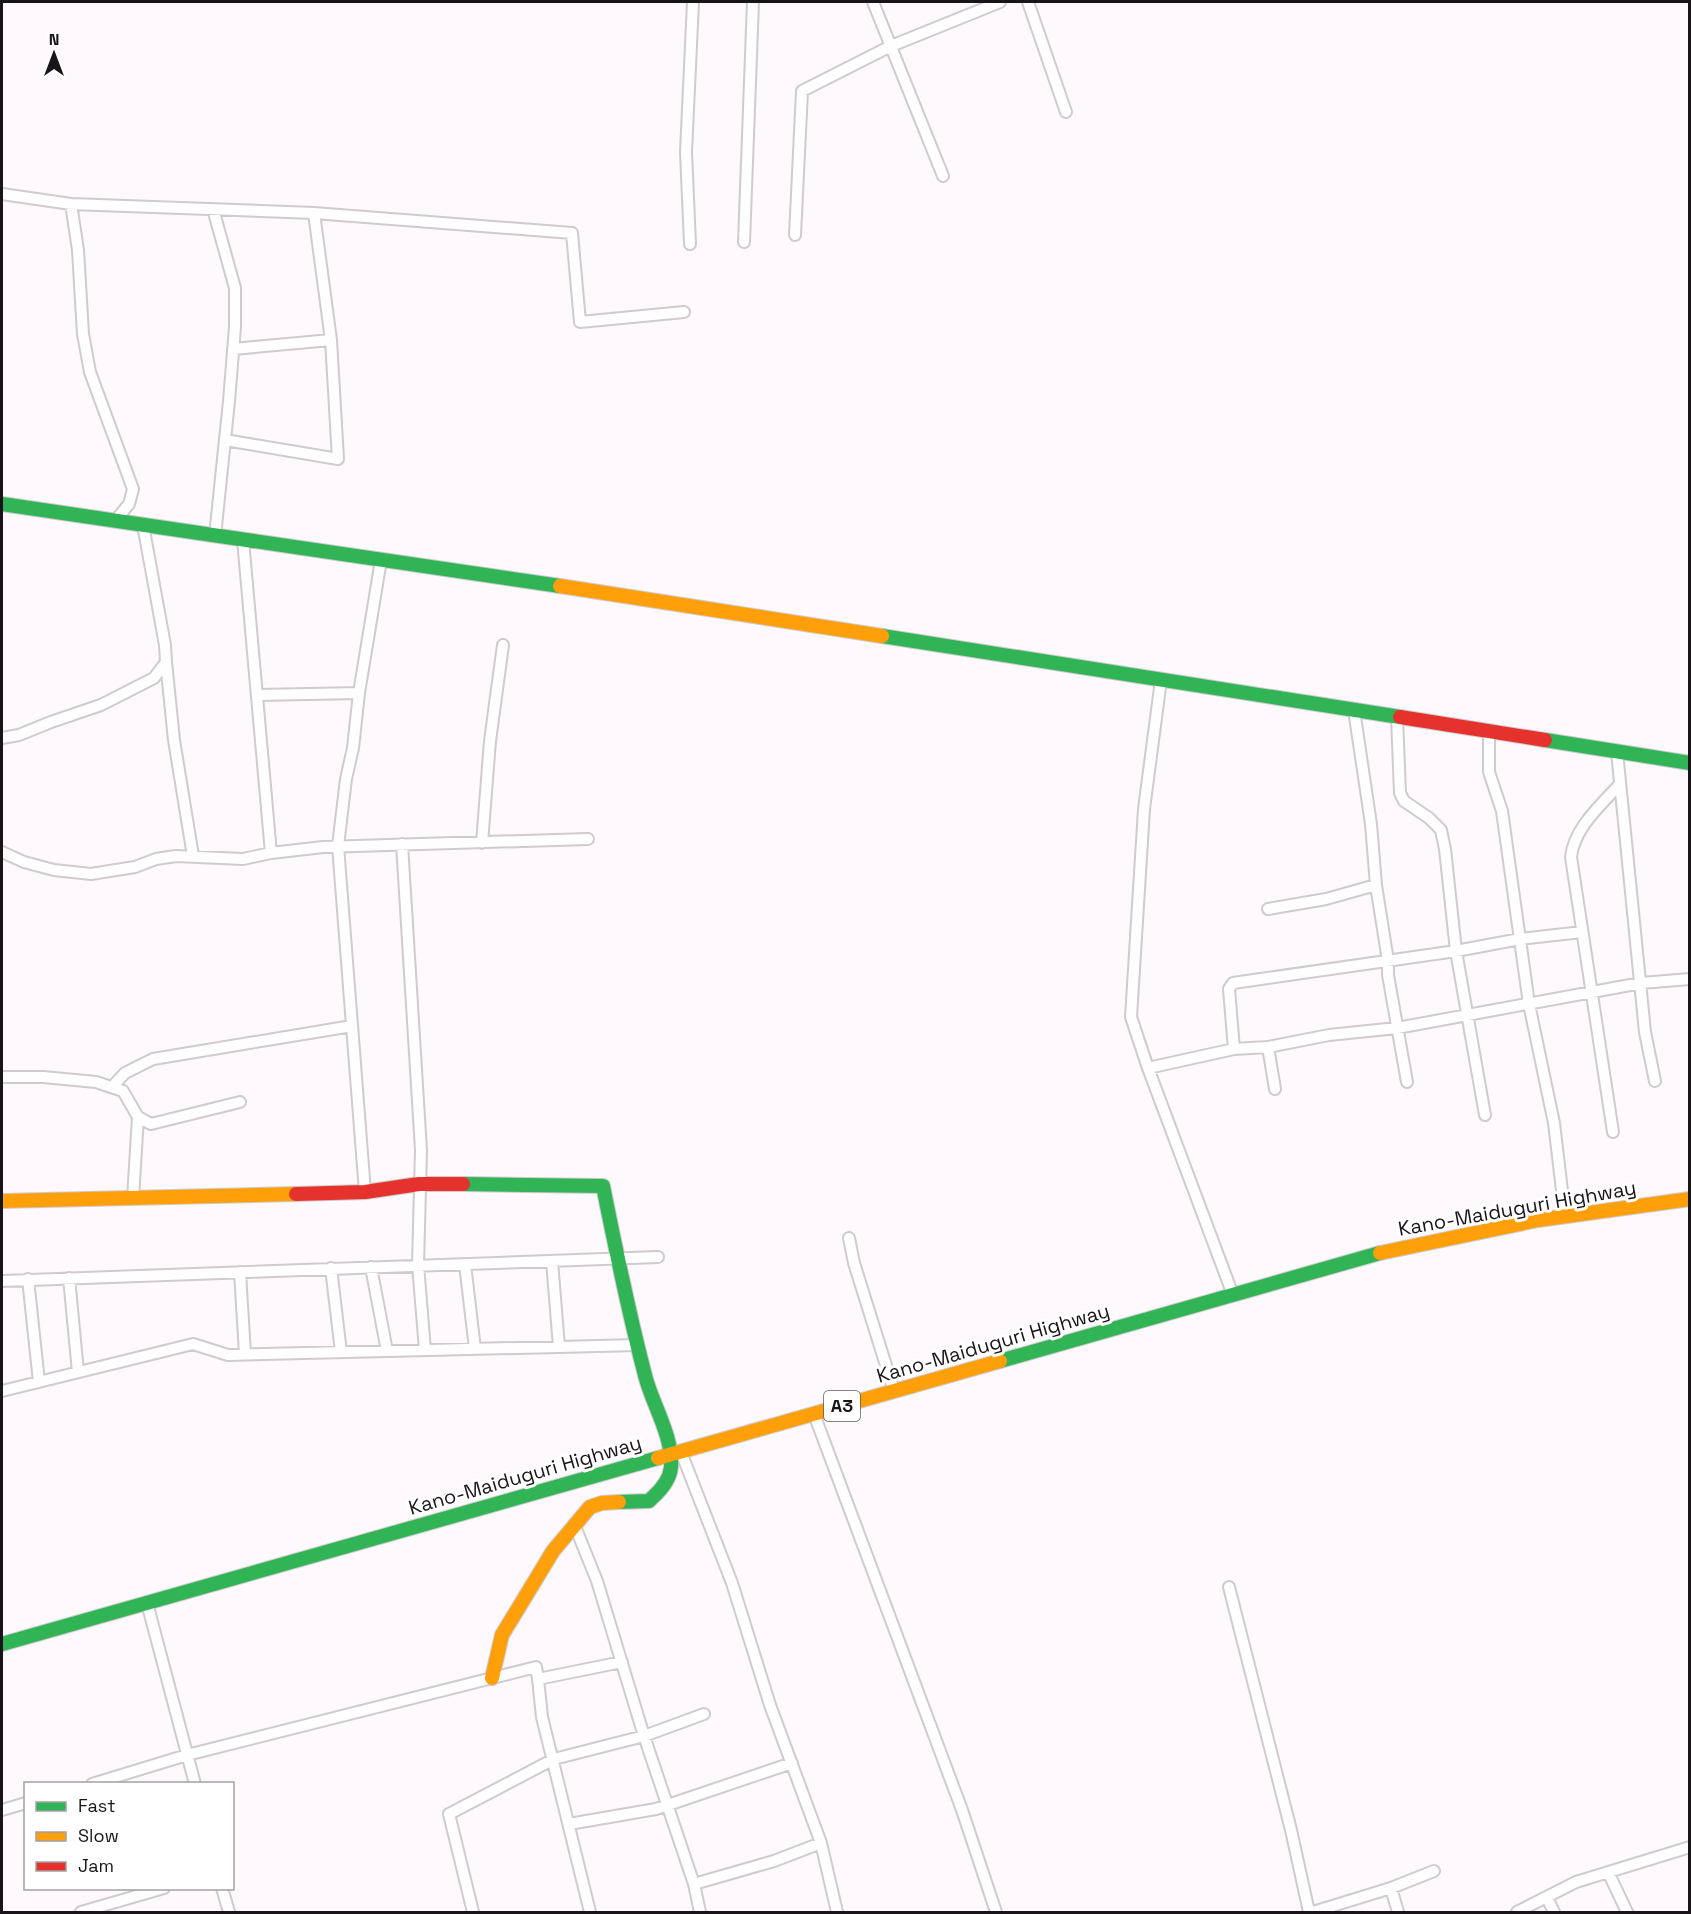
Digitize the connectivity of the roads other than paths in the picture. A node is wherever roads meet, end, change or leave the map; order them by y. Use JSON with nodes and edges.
{"nodes":[{"id":1,"x":693,"y":2,"type":"edge"},
{"id":2,"x":753,"y":2,"type":"edge"},
{"id":3,"x":873,"y":2,"type":"edge"},
{"id":4,"x":1000,"y":2,"type":"edge"},
{"id":5,"x":1028,"y":2,"type":"edge"},
{"id":6,"x":891,"y":46,"type":"junction"},
{"id":7,"x":1066,"y":112,"type":"dead end"},
{"id":8,"x":943,"y":176,"type":"dead end"},
{"id":9,"x":2,"y":194,"type":"edge"},
{"id":10,"x":71,"y":204,"type":"junction"},
{"id":11,"x":213,"y":209,"type":"junction"},
{"id":12,"x":314,"y":213,"type":"junction"},
{"id":13,"x":795,"y":235,"type":"dead end"},
{"id":14,"x":744,"y":242,"type":"dead end"},
{"id":15,"x":690,"y":244,"type":"dead end"},
{"id":16,"x":684,"y":312,"type":"dead end"},
{"id":17,"x":331,"y":340,"type":"junction"},
{"id":18,"x":233,"y":349,"type":"junction"},
{"id":19,"x":225,"y":440,"type":"junction"},
{"id":20,"x":2,"y":504,"type":"edge"},
{"id":21,"x":115,"y":521,"type":"junction"},
{"id":22,"x":143,"y":525,"type":"junction"},
{"id":23,"x":215,"y":536,"type":"junction"},
{"id":24,"x":243,"y":540,"type":"junction"},
{"id":25,"x":381,"y":560,"type":"junction"},
{"id":26,"x":503,"y":645,"type":"dead end"},
{"id":27,"x":166,"y":662,"type":"junction"},
{"id":28,"x":1161,"y":680,"type":"junction"},
{"id":29,"x":359,"y":693,"type":"junction"},
{"id":30,"x":257,"y":695,"type":"junction"},
{"id":31,"x":1354,"y":711,"type":"junction"},
{"id":32,"x":1397,"y":717,"type":"junction"},
{"id":33,"x":1489,"y":732,"type":"junction"},
{"id":34,"x":2,"y":738,"type":"edge"},
{"id":35,"x":1617,"y":752,"type":"junction"},
{"id":36,"x":1689,"y":763,"type":"edge"},
{"id":37,"x":1620,"y":784,"type":"junction"},
{"id":38,"x":588,"y":839,"type":"dead end"},
{"id":39,"x":482,"y":843,"type":"junction"},
{"id":40,"x":402,"y":844,"type":"junction"},
{"id":41,"x":338,"y":846,"type":"junction"},
{"id":42,"x":2,"y":852,"type":"edge"},
{"id":43,"x":271,"y":853,"type":"junction"},
{"id":44,"x":193,"y":856,"type":"junction"},
{"id":45,"x":1376,"y":885,"type":"junction"},
{"id":46,"x":1268,"y":909,"type":"dead end"},
{"id":47,"x":1582,"y":932,"type":"junction"},
{"id":48,"x":1520,"y":939,"type":"junction"},
{"id":49,"x":1456,"y":951,"type":"junction"},
{"id":50,"x":1388,"y":961,"type":"junction"},
{"id":51,"x":1689,"y":979,"type":"edge"},
{"id":52,"x":1641,"y":983,"type":"junction"},
{"id":53,"x":1591,"y":992,"type":"junction"},
{"id":54,"x":1529,"y":1004,"type":"junction"},
{"id":55,"x":1466,"y":1016,"type":"junction"},
{"id":56,"x":352,"y":1026,"type":"junction"},
{"id":57,"x":1396,"y":1028,"type":"junction"},
{"id":58,"x":1268,"y":1047,"type":"junction"},
{"id":59,"x":1234,"y":1049,"type":"junction"},
{"id":60,"x":1148,"y":1068,"type":"junction"},
{"id":61,"x":2,"y":1077,"type":"edge"},
{"id":62,"x":1655,"y":1081,"type":"dead end"},
{"id":63,"x":1407,"y":1082,"type":"dead end"},
{"id":64,"x":112,"y":1087,"type":"junction"},
{"id":65,"x":1275,"y":1089,"type":"dead end"},
{"id":66,"x":240,"y":1102,"type":"dead end"},
{"id":67,"x":1485,"y":1115,"type":"dead end"},
{"id":68,"x":138,"y":1117,"type":"junction"},
{"id":69,"x":1613,"y":1132,"type":"dead end"},
{"id":70,"x":419,"y":1184,"type":"junction"},
{"id":71,"x":365,"y":1192,"type":"junction"},
{"id":72,"x":133,"y":1198,"type":"junction"},
{"id":73,"x":1689,"y":1199,"type":"edge"},
{"id":74,"x":2,"y":1201,"type":"edge"},
{"id":75,"x":1565,"y":1216,"type":"junction"},
{"id":76,"x":849,"y":1238,"type":"dead end"},
{"id":77,"x":658,"y":1257,"type":"dead end"},
{"id":78,"x":617,"y":1258,"type":"junction"},
{"id":79,"x":552,"y":1261,"type":"junction"},
{"id":80,"x":465,"y":1264,"type":"junction"},
{"id":81,"x":418,"y":1265,"type":"junction"},
{"id":82,"x":371,"y":1267,"type":"junction"},
{"id":83,"x":331,"y":1269,"type":"junction"},
{"id":84,"x":240,"y":1272,"type":"junction"},
{"id":85,"x":69,"y":1278,"type":"junction"},
{"id":86,"x":28,"y":1280,"type":"junction"},
{"id":87,"x":2,"y":1281,"type":"edge"},
{"id":88,"x":1233,"y":1295,"type":"junction"},
{"id":89,"x":638,"y":1345,"type":"junction"},
{"id":90,"x":559,"y":1347,"type":"junction"},
{"id":91,"x":475,"y":1349,"type":"junction"},
{"id":92,"x":426,"y":1350,"type":"junction"},
{"id":93,"x":387,"y":1351,"type":"junction"},
{"id":94,"x":341,"y":1352,"type":"junction"},
{"id":95,"x":245,"y":1354,"type":"junction"},
{"id":96,"x":78,"y":1372,"type":"junction"},
{"id":97,"x":39,"y":1382,"type":"junction"},
{"id":98,"x":2,"y":1391,"type":"edge"},
{"id":99,"x":894,"y":1391,"type":"junction"},
{"id":100,"x":814,"y":1414,"type":"junction"},
{"id":101,"x":676,"y":1453,"type":"junction"},
{"id":102,"x":574,"y":1524,"type":"junction"},
{"id":103,"x":1229,"y":1587,"type":"dead end"},
{"id":104,"x":147,"y":1603,"type":"junction"},
{"id":105,"x":2,"y":1644,"type":"edge"},
{"id":106,"x":622,"y":1662,"type":"junction"},
{"id":107,"x":492,"y":1678,"type":"junction"},
{"id":108,"x":538,"y":1679,"type":"junction"},
{"id":109,"x":704,"y":1714,"type":"dead end"},
{"id":110,"x":644,"y":1736,"type":"junction"},
{"id":111,"x":187,"y":1755,"type":"junction"},
{"id":112,"x":554,"y":1759,"type":"junction"},
{"id":113,"x":792,"y":1763,"type":"junction"},
{"id":114,"x":99,"y":1782,"type":"edge"},
{"id":115,"x":194,"y":1782,"type":"edge"},
{"id":116,"x":24,"y":1804,"type":"edge"},
{"id":117,"x":668,"y":1804,"type":"junction"},
{"id":118,"x":2,"y":1810,"type":"edge"},
{"id":119,"x":569,"y":1824,"type":"junction"},
{"id":120,"x":821,"y":1843,"type":"junction"},
{"id":121,"x":1689,"y":1847,"type":"edge"},
{"id":122,"x":1434,"y":1871,"type":"dead end"},
{"id":123,"x":1609,"y":1874,"type":"junction"},
{"id":124,"x":694,"y":1884,"type":"junction"},
{"id":125,"x":1391,"y":1888,"type":"junction"},
{"id":126,"x":157,"y":1890,"type":"edge"},
{"id":127,"x":223,"y":1890,"type":"edge"},
{"id":128,"x":1547,"y":1898,"type":"junction"},
{"id":129,"x":81,"y":1912,"type":"edge"},
{"id":130,"x":229,"y":1912,"type":"edge"},
{"id":131,"x":473,"y":1912,"type":"edge"},
{"id":132,"x":590,"y":1912,"type":"edge"},
{"id":133,"x":700,"y":1912,"type":"edge"},
{"id":134,"x":837,"y":1912,"type":"edge"},
{"id":135,"x":996,"y":1912,"type":"edge"},
{"id":136,"x":1311,"y":1912,"type":"edge"},
{"id":137,"x":1398,"y":1912,"type":"edge"},
{"id":138,"x":1517,"y":1912,"type":"edge"},
{"id":139,"x":1554,"y":1912,"type":"edge"},
{"id":140,"x":1627,"y":1912,"type":"edge"}],
"edges":[{"from":1,"to":15,"type":"street"},
{"from":2,"to":14,"type":"street"},
{"from":3,"to":6,"type":"street"},
{"from":4,"to":6,"type":"street"},
{"from":5,"to":7,"type":"street"},
{"from":6,"to":8,"type":"street"},
{"from":6,"to":13,"type":"street"},
{"from":9,"to":10,"type":"street"},
{"from":10,"to":11,"type":"street"},
{"from":10,"to":21,"type":"street"},
{"from":11,"to":12,"type":"street"},
{"from":11,"to":18,"type":"street"},
{"from":12,"to":16,"type":"street"},
{"from":12,"to":17,"type":"street"},
{"from":17,"to":18,"type":"street"},
{"from":17,"to":19,"type":"street"},
{"from":18,"to":19,"type":"street"},
{"from":19,"to":23,"type":"street"},
{"from":20,"to":21,"type":"main road"},
{"from":21,"to":22,"type":"main road"},
{"from":22,"to":23,"type":"main road"},
{"from":22,"to":27,"type":"street"},
{"from":23,"to":24,"type":"main road"},
{"from":24,"to":25,"type":"main road"},
{"from":24,"to":30,"type":"street"},
{"from":25,"to":28,"type":"main road"},
{"from":25,"to":29,"type":"street"},
{"from":26,"to":39,"type":"street"},
{"from":27,"to":34,"type":"street"},
{"from":27,"to":44,"type":"street"},
{"from":28,"to":31,"type":"main road"},
{"from":28,"to":60,"type":"street"},
{"from":29,"to":30,"type":"street"},
{"from":29,"to":41,"type":"street"},
{"from":30,"to":43,"type":"street"},
{"from":31,"to":32,"type":"main road"},
{"from":31,"to":45,"type":"street"},
{"from":32,"to":33,"type":"main road"},
{"from":32,"to":49,"type":"street"},
{"from":33,"to":35,"type":"main road"},
{"from":33,"to":48,"type":"street"},
{"from":35,"to":36,"type":"main road"},
{"from":35,"to":37,"type":"street"},
{"from":37,"to":47,"type":"street"},
{"from":37,"to":52,"type":"street"},
{"from":38,"to":39,"type":"street"},
{"from":39,"to":40,"type":"street"},
{"from":40,"to":41,"type":"street"},
{"from":40,"to":70,"type":"street"},
{"from":41,"to":43,"type":"street"},
{"from":41,"to":56,"type":"street"},
{"from":42,"to":44,"type":"street"},
{"from":43,"to":44,"type":"street"},
{"from":45,"to":46,"type":"street"},
{"from":45,"to":50,"type":"street"},
{"from":47,"to":48,"type":"street"},
{"from":47,"to":53,"type":"street"},
{"from":48,"to":49,"type":"street"},
{"from":48,"to":54,"type":"street"},
{"from":49,"to":50,"type":"street"},
{"from":49,"to":55,"type":"street"},
{"from":50,"to":57,"type":"street"},
{"from":50,"to":59,"type":"street"},
{"from":51,"to":52,"type":"street"},
{"from":52,"to":53,"type":"street"},
{"from":52,"to":62,"type":"street"},
{"from":53,"to":54,"type":"street"},
{"from":53,"to":69,"type":"street"},
{"from":54,"to":55,"type":"street"},
{"from":54,"to":75,"type":"street"},
{"from":55,"to":57,"type":"street"},
{"from":55,"to":67,"type":"street"},
{"from":56,"to":64,"type":"street"},
{"from":56,"to":71,"type":"street"},
{"from":57,"to":58,"type":"street"},
{"from":57,"to":63,"type":"street"},
{"from":58,"to":59,"type":"street"},
{"from":58,"to":65,"type":"street"},
{"from":59,"to":60,"type":"street"},
{"from":60,"to":88,"type":"street"},
{"from":61,"to":64,"type":"street"},
{"from":64,"to":68,"type":"street"},
{"from":66,"to":68,"type":"street"},
{"from":68,"to":72,"type":"street"},
{"from":70,"to":71,"type":"main road"},
{"from":70,"to":78,"type":"main road"},
{"from":70,"to":81,"type":"street"},
{"from":71,"to":72,"type":"main road"},
{"from":72,"to":74,"type":"main road"},
{"from":73,"to":75,"type":"main road","name":"Kano-Maiduguri Highway","number":"A3"},
{"from":75,"to":88,"type":"main road","name":"Kano-Maiduguri Highway","number":"A3"},
{"from":76,"to":99,"type":"street"},
{"from":77,"to":78,"type":"street"},
{"from":78,"to":79,"type":"street"},
{"from":78,"to":89,"type":"main road"},
{"from":79,"to":80,"type":"street"},
{"from":79,"to":90,"type":"street"},
{"from":80,"to":81,"type":"street"},
{"from":80,"to":91,"type":"street"},
{"from":81,"to":82,"type":"street"},
{"from":81,"to":92,"type":"street"},
{"from":82,"to":83,"type":"street"},
{"from":82,"to":93,"type":"street"},
{"from":83,"to":84,"type":"street"},
{"from":83,"to":94,"type":"street"},
{"from":84,"to":85,"type":"street"},
{"from":84,"to":95,"type":"street"},
{"from":85,"to":86,"type":"street"},
{"from":85,"to":96,"type":"street"},
{"from":86,"to":87,"type":"street"},
{"from":86,"to":97,"type":"street"},
{"from":88,"to":99,"type":"main road","name":"Kano-Maiduguri Highway","number":"A3"},
{"from":89,"to":90,"type":"street"},
{"from":89,"to":101,"type":"main road"},
{"from":90,"to":91,"type":"street"},
{"from":91,"to":92,"type":"street"},
{"from":92,"to":93,"type":"street"},
{"from":93,"to":94,"type":"street"},
{"from":94,"to":95,"type":"street"},
{"from":95,"to":96,"type":"street"},
{"from":96,"to":97,"type":"street"},
{"from":97,"to":98,"type":"street"},
{"from":99,"to":100,"type":"main road","name":"Kano-Maiduguri Highway","number":"A3"},
{"from":100,"to":101,"type":"main road","name":"Kano-Maiduguri Highway","number":"A3"},
{"from":100,"to":135,"type":"street"},
{"from":101,"to":102,"type":"main road"},
{"from":101,"to":104,"type":"main road","name":"Kano-Maiduguri Highway","number":"A3"},
{"from":101,"to":113,"type":"street"},
{"from":102,"to":106,"type":"street"},
{"from":102,"to":107,"type":"main road"},
{"from":103,"to":136,"type":"street"},
{"from":104,"to":105,"type":"main road","name":"Kano-Maiduguri Highway","number":"A3"},
{"from":104,"to":111,"type":"street"},
{"from":106,"to":108,"type":"street"},
{"from":106,"to":110,"type":"street"},
{"from":107,"to":108,"type":"street"},
{"from":107,"to":111,"type":"street"},
{"from":108,"to":112,"type":"street"},
{"from":109,"to":110,"type":"street"},
{"from":110,"to":112,"type":"street"},
{"from":110,"to":117,"type":"street"},
{"from":111,"to":114,"type":"street"},
{"from":111,"to":115,"type":"street"},
{"from":112,"to":119,"type":"street"},
{"from":112,"to":131,"type":"street"},
{"from":113,"to":117,"type":"street"},
{"from":113,"to":120,"type":"street"},
{"from":116,"to":118,"type":"street"},
{"from":117,"to":119,"type":"street"},
{"from":117,"to":124,"type":"street"},
{"from":119,"to":132,"type":"street"},
{"from":120,"to":124,"type":"street"},
{"from":120,"to":134,"type":"street"},
{"from":121,"to":123,"type":"street"},
{"from":122,"to":125,"type":"street"},
{"from":123,"to":128,"type":"street"},
{"from":123,"to":140,"type":"street"},
{"from":124,"to":133,"type":"street"},
{"from":125,"to":136,"type":"street"},
{"from":125,"to":137,"type":"street"},
{"from":126,"to":129,"type":"street"},
{"from":127,"to":130,"type":"street"},
{"from":128,"to":138,"type":"street"},
{"from":128,"to":139,"type":"street"}]}
